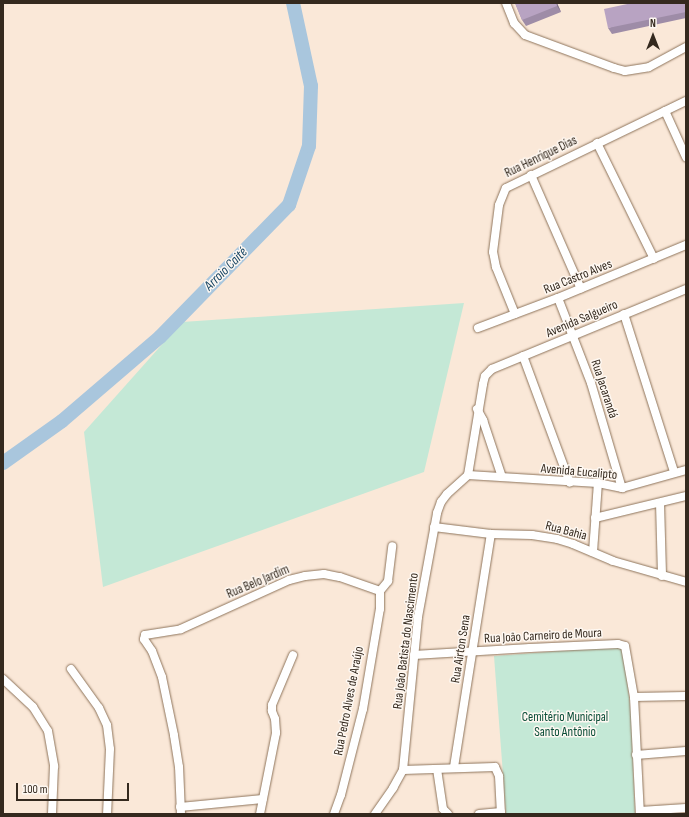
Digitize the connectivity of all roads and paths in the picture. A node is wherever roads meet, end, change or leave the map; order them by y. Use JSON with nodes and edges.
{"nodes":[{"id":1,"x":506,"y":3,"type":"edge"},
{"id":2,"x":686,"y":47,"type":"edge"},
{"id":3,"x":686,"y":101,"type":"edge"},
{"id":4,"x":665,"y":111,"type":"junction"},
{"id":5,"x":597,"y":143,"type":"junction"},
{"id":6,"x":686,"y":157,"type":"edge"},
{"id":7,"x":531,"y":175,"type":"junction"},
{"id":8,"x":686,"y":245,"type":"edge"},
{"id":9,"x":654,"y":259,"type":"junction"},
{"id":10,"x":581,"y":289,"type":"junction"},
{"id":11,"x":686,"y":289,"type":"edge"},
{"id":12,"x":558,"y":298,"type":"junction"},
{"id":13,"x":515,"y":314,"type":"junction"},
{"id":14,"x":624,"y":314,"type":"junction"},
{"id":15,"x":478,"y":328,"type":"dead end"},
{"id":16,"x":573,"y":336,"type":"junction"},
{"id":17,"x":523,"y":356,"type":"junction"},
{"id":18,"x":477,"y":409,"type":"junction"},
{"id":19,"x":686,"y":470,"type":"edge"},
{"id":20,"x":674,"y":472,"type":"junction"},
{"id":21,"x":468,"y":475,"type":"junction"},
{"id":22,"x":502,"y":477,"type":"junction"},
{"id":23,"x":570,"y":483,"type":"junction"},
{"id":24,"x":598,"y":483,"type":"junction"},
{"id":25,"x":622,"y":488,"type":"junction"},
{"id":26,"x":686,"y":496,"type":"edge"},
{"id":27,"x":660,"y":503,"type":"junction"},
{"id":28,"x":595,"y":518,"type":"junction"},
{"id":29,"x":434,"y":527,"type":"junction"},
{"id":30,"x":491,"y":534,"type":"junction"},
{"id":31,"x":392,"y":546,"type":"dead end"},
{"id":32,"x":593,"y":552,"type":"junction"},
{"id":33,"x":662,"y":576,"type":"junction"},
{"id":34,"x":686,"y":582,"type":"edge"},
{"id":35,"x":380,"y":591,"type":"junction"},
{"id":36,"x":471,"y":653,"type":"junction"},
{"id":37,"x":294,"y":655,"type":"dead end"},
{"id":38,"x":414,"y":655,"type":"junction"},
{"id":39,"x":72,"y":669,"type":"dead end"},
{"id":40,"x":3,"y":679,"type":"edge"},
{"id":41,"x":634,"y":696,"type":"junction"},
{"id":42,"x":686,"y":696,"type":"edge"},
{"id":43,"x":686,"y":751,"type":"edge"},
{"id":44,"x":636,"y":755,"type":"junction"},
{"id":45,"x":454,"y":767,"type":"junction"},
{"id":46,"x":437,"y":769,"type":"junction"},
{"id":47,"x":403,"y":770,"type":"junction"},
{"id":48,"x":262,"y":799,"type":"junction"},
{"id":49,"x":686,"y":808,"type":"edge"},
{"id":50,"x":180,"y":810,"type":"edge"},
{"id":51,"x":640,"y":812,"type":"edge"},
{"id":52,"x":501,"y":813,"type":"edge"},
{"id":53,"x":52,"y":814,"type":"edge"},
{"id":54,"x":108,"y":814,"type":"edge"},
{"id":55,"x":260,"y":814,"type":"edge"},
{"id":56,"x":334,"y":814,"type":"edge"},
{"id":57,"x":375,"y":814,"type":"edge"},
{"id":58,"x":448,"y":814,"type":"edge"},
{"id":59,"x":479,"y":814,"type":"edge"}],
"edges":[{"from":1,"to":2,"type":"street"},
{"from":3,"to":4,"type":"street","name":"Rua Henrique Dias"},
{"from":4,"to":5,"type":"street","name":"Rua Henrique Dias"},
{"from":4,"to":6,"type":"street"},
{"from":5,"to":7,"type":"street","name":"Rua Henrique Dias"},
{"from":5,"to":9,"type":"street"},
{"from":7,"to":10,"type":"street"},
{"from":7,"to":13,"type":"street","name":"Rua Henrique Dias"},
{"from":8,"to":9,"type":"street","name":"Rua Castro Alves"},
{"from":9,"to":10,"type":"street","name":"Rua Castro Alves"},
{"from":10,"to":12,"type":"street","name":"Rua Castro Alves"},
{"from":11,"to":14,"type":"street","name":"Avenida Salgueiro"},
{"from":12,"to":13,"type":"street","name":"Rua Castro Alves"},
{"from":12,"to":16,"type":"street","name":"Rua Jacarandá"},
{"from":13,"to":15,"type":"street","name":"Rua Castro Alves"},
{"from":14,"to":16,"type":"street","name":"Avenida Salgueiro"},
{"from":14,"to":20,"type":"street"},
{"from":16,"to":17,"type":"street","name":"Avenida Salgueiro"},
{"from":16,"to":25,"type":"street","name":"Rua Jacarandá"},
{"from":17,"to":18,"type":"street","name":"Avenida Salgueiro"},
{"from":17,"to":23,"type":"street"},
{"from":18,"to":21,"type":"street"},
{"from":18,"to":22,"type":"street"},
{"from":19,"to":20,"type":"street","name":"Avenida Eucalipto"},
{"from":20,"to":25,"type":"street","name":"Avenida Eucalipto"},
{"from":21,"to":22,"type":"street","name":"Avenida Eucalipto"},
{"from":21,"to":29,"type":"street","name":"Rua João Batista do Nascimento"},
{"from":22,"to":23,"type":"street","name":"Avenida Eucalipto"},
{"from":23,"to":24,"type":"street","name":"Avenida Eucalipto"},
{"from":24,"to":25,"type":"street","name":"Avenida Eucalipto"},
{"from":24,"to":28,"type":"street"},
{"from":26,"to":27,"type":"street"},
{"from":27,"to":28,"type":"street"},
{"from":27,"to":33,"type":"street"},
{"from":28,"to":32,"type":"street"},
{"from":29,"to":30,"type":"street","name":"Rua Bahia"},
{"from":29,"to":38,"type":"street","name":"Rua João Batista do Nascimento"},
{"from":30,"to":32,"type":"street","name":"Rua Bahia"},
{"from":30,"to":36,"type":"street","name":"Rua Airton Sena"},
{"from":31,"to":35,"type":"street"},
{"from":32,"to":33,"type":"street","name":"Rua Bahia"},
{"from":33,"to":34,"type":"street","name":"Rua Bahia"},
{"from":35,"to":50,"type":"street","name":"Rua Belo Jardim"},
{"from":35,"to":56,"type":"street","name":"Rua Pedro Alves de Araújo"},
{"from":36,"to":38,"type":"street","name":"Rua João Carneiro de Moura"},
{"from":36,"to":41,"type":"street","name":"Rua João Carneiro de Moura"},
{"from":36,"to":45,"type":"street","name":"Rua Airton Sena"},
{"from":37,"to":48,"type":"street"},
{"from":38,"to":47,"type":"street","name":"Rua João Batista do Nascimento"},
{"from":39,"to":54,"type":"street"},
{"from":40,"to":53,"type":"street"},
{"from":41,"to":42,"type":"street"},
{"from":41,"to":44,"type":"street"},
{"from":43,"to":44,"type":"street"},
{"from":44,"to":51,"type":"street"},
{"from":45,"to":46,"type":"street"},
{"from":45,"to":52,"type":"street"},
{"from":46,"to":47,"type":"street"},
{"from":46,"to":58,"type":"street"},
{"from":47,"to":57,"type":"street","name":"Rua João Batista do Nascimento"},
{"from":48,"to":50,"type":"street"},
{"from":48,"to":55,"type":"street"},
{"from":49,"to":51,"type":"street"},
{"from":52,"to":59,"type":"street"}]}
